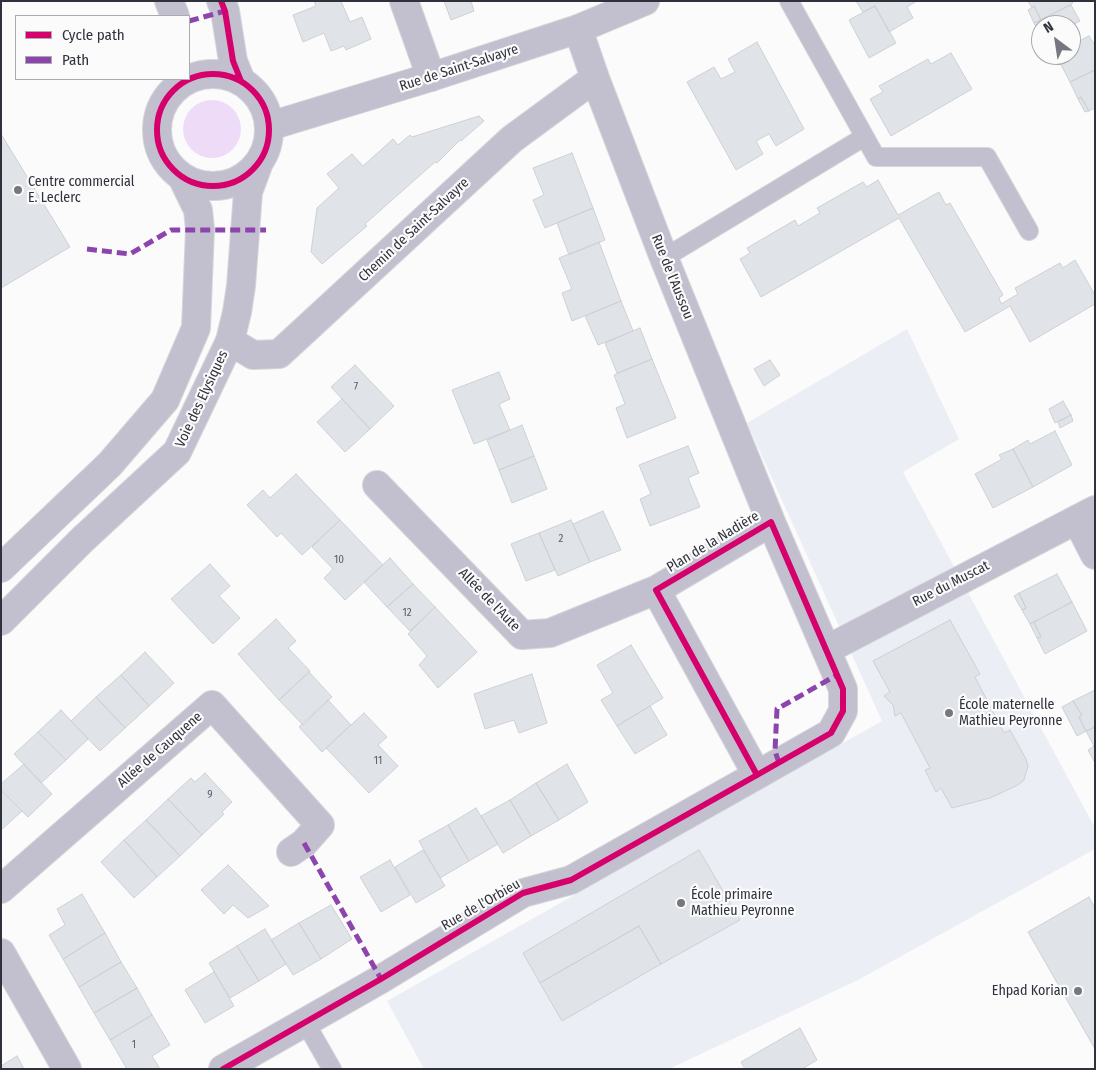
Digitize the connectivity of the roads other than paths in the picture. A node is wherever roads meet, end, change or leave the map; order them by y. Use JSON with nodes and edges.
{"nodes":[{"id":1,"x":169,"y":1,"type":"edge"},
{"id":2,"x":221,"y":1,"type":"edge"},
{"id":3,"x":404,"y":1,"type":"edge"},
{"id":4,"x":645,"y":1,"type":"edge"},
{"id":5,"x":789,"y":1,"type":"edge"},
{"id":6,"x":175,"y":15,"type":"edge"},
{"id":7,"x":578,"y":29,"type":"junction"},
{"id":8,"x":431,"y":77,"type":"junction"},
{"id":9,"x":595,"y":78,"type":"junction"},
{"id":10,"x":189,"y":80,"type":"edge"},
{"id":11,"x":190,"y":80,"type":"edge"},
{"id":12,"x":241,"y":81,"type":"junction"},
{"id":13,"x":176,"y":84,"type":"edge"},
{"id":14,"x":270,"y":126,"type":"junction"},
{"id":15,"x":864,"y":137,"type":"junction"},
{"id":16,"x":258,"y":165,"type":"junction"},
{"id":17,"x":182,"y":177,"type":"junction"},
{"id":18,"x":1029,"y":231,"type":"dead end"},
{"id":19,"x":664,"y":258,"type":"junction"},
{"id":20,"x":230,"y":341,"type":"junction"},
{"id":21,"x":378,"y":485,"type":"dead end"},
{"id":22,"x":1086,"y":515,"type":"edge"},
{"id":23,"x":771,"y":522,"type":"junction"},
{"id":24,"x":1095,"y":555,"type":"edge"},
{"id":25,"x":1,"y":568,"type":"edge"},
{"id":26,"x":656,"y":590,"type":"junction"},
{"id":27,"x":1,"y":621,"type":"edge"},
{"id":28,"x":826,"y":650,"type":"junction"},
{"id":29,"x":757,"y":775,"type":"junction"},
{"id":30,"x":291,"y":852,"type":"dead end"},
{"id":31,"x":1,"y":888,"type":"edge"},
{"id":32,"x":1,"y":953,"type":"edge"},
{"id":33,"x":305,"y":1022,"type":"junction"},
{"id":34,"x":67,"y":1069,"type":"edge"},
{"id":35,"x":223,"y":1069,"type":"edge"},
{"id":36,"x":332,"y":1069,"type":"edge"}],
"edges":[{"from":1,"to":6,"type":"street"},
{"from":2,"to":12,"type":"street"},
{"from":3,"to":8,"type":"street"},
{"from":4,"to":7,"type":"street","name":"Rue de Saint-Salvayre"},
{"from":5,"to":15,"type":"lane"},
{"from":7,"to":8,"type":"street","name":"Rue de Saint-Salvayre"},
{"from":7,"to":9,"type":"street","name":"Rue de l'Aussou"},
{"from":8,"to":14,"type":"street","name":"Rue de Saint-Salvayre"},
{"from":9,"to":19,"type":"street","name":"Rue de l'Aussou"},
{"from":9,"to":20,"type":"street","name":"Chemin de Saint-Salvayre"},
{"from":10,"to":13,"type":"street"},
{"from":11,"to":12,"type":"street"},
{"from":12,"to":14,"type":"street"},
{"from":13,"to":17,"type":"street"},
{"from":14,"to":16,"type":"street"},
{"from":15,"to":18,"type":"lane"},
{"from":15,"to":19,"type":"lane"},
{"from":16,"to":17,"type":"street"},
{"from":16,"to":20,"type":"street","name":"Voie des Elysiques"},
{"from":17,"to":25,"type":"street"},
{"from":19,"to":23,"type":"street","name":"Rue de l'Aussou"},
{"from":20,"to":27,"type":"street","name":"Voie des Elysiques"},
{"from":21,"to":26,"type":"street","name":"Allée de l'Aute"},
{"from":22,"to":24,"type":"street","name":"Rue du Muscat"},
{"from":22,"to":28,"type":"street","name":"Rue du Muscat"},
{"from":23,"to":26,"type":"street","name":"Plan de la Nadière"},
{"from":23,"to":28,"type":"street","name":"Plan de la Nadière"},
{"from":26,"to":29,"type":"street"},
{"from":28,"to":29,"type":"street","name":"Plan de la Nadière"},
{"from":29,"to":33,"type":"street","name":"Rue de l'Orbieu"},
{"from":30,"to":31,"type":"street","name":"Allée de Cauquene"},
{"from":32,"to":34,"type":"street"},
{"from":33,"to":35,"type":"street","name":"Rue de l'Orbieu"},
{"from":33,"to":36,"type":"lane"}]}
